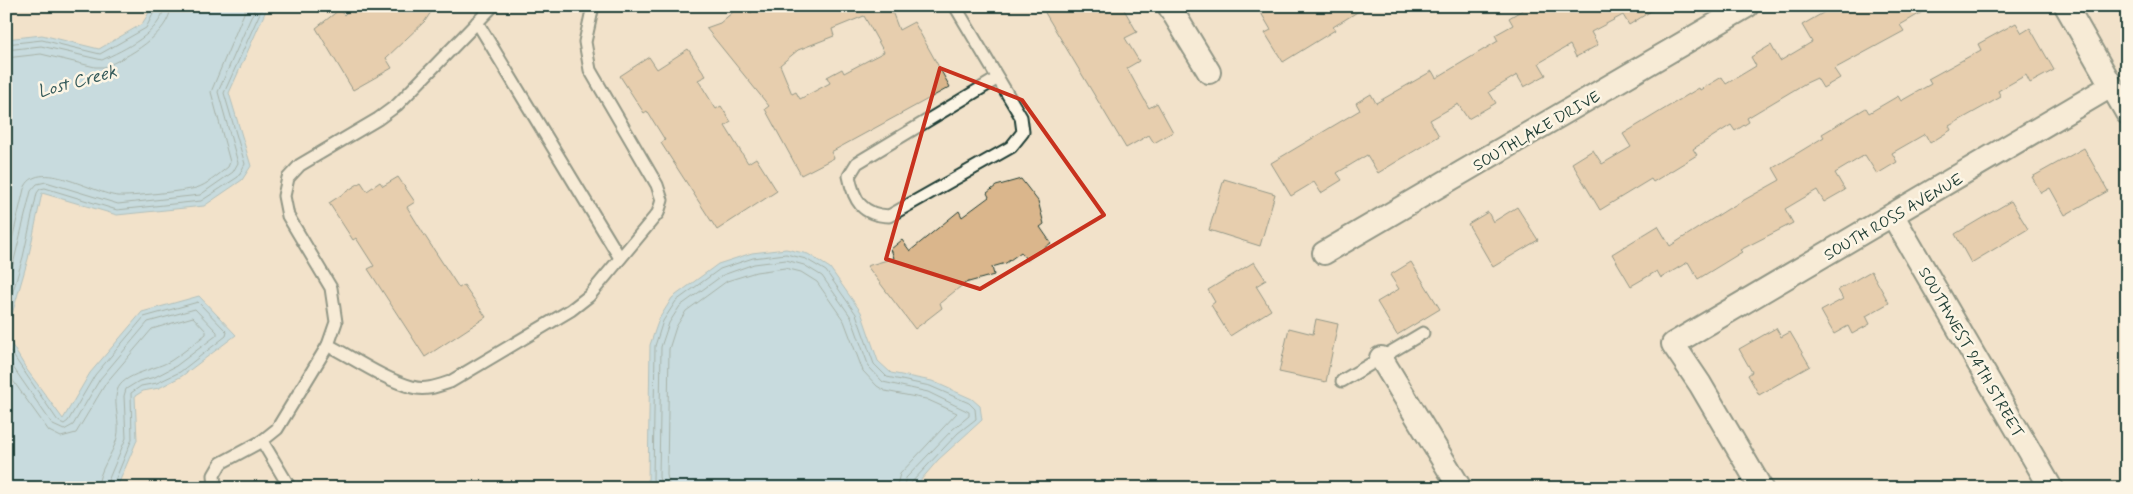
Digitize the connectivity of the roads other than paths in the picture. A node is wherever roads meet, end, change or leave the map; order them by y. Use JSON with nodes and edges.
{"nodes":[{"id":1,"x":493,"y":6,"type":"edge"},
{"id":2,"x":593,"y":6,"type":"edge"},
{"id":3,"x":955,"y":6,"type":"edge"},
{"id":4,"x":1170,"y":6,"type":"edge"},
{"id":5,"x":1747,"y":6,"type":"edge"},
{"id":6,"x":2066,"y":6,"type":"edge"},
{"id":7,"x":477,"y":22,"type":"junction"},
{"id":8,"x":1209,"y":72,"type":"dead end"},
{"id":9,"x":998,"y":78,"type":"junction"},
{"id":10,"x":2111,"y":86,"type":"junction"},
{"id":11,"x":2127,"y":113,"type":"edge"},
{"id":12,"x":1893,"y":216,"type":"junction"},
{"id":13,"x":1324,"y":252,"type":"dead end"},
{"id":14,"x":620,"y":258,"type":"junction"},
{"id":15,"x":1423,"y":333,"type":"dead end"},
{"id":16,"x":328,"y":345,"type":"junction"},
{"id":17,"x":1381,"y":358,"type":"junction"},
{"id":18,"x":1342,"y":381,"type":"dead end"},
{"id":19,"x":262,"y":441,"type":"junction"},
{"id":20,"x":215,"y":488,"type":"edge"},
{"id":21,"x":290,"y":488,"type":"edge"},
{"id":22,"x":1460,"y":488,"type":"edge"},
{"id":23,"x":1761,"y":488,"type":"edge"},
{"id":24,"x":2050,"y":488,"type":"edge"}],
"edges":[{"from":1,"to":7,"type":"lane"},
{"from":2,"to":14,"type":"lane"},
{"from":3,"to":9,"type":"lane"},
{"from":4,"to":8,"type":"street"},
{"from":5,"to":13,"type":"street","name":"SOUTHLAKE DRIVE"},
{"from":6,"to":10,"type":"street"},
{"from":7,"to":14,"type":"lane"},
{"from":7,"to":16,"type":"lane"},
{"from":9,"to":9,"type":"lane"},
{"from":10,"to":11,"type":"street"},
{"from":10,"to":12,"type":"street","name":"SOUTH ROSS AVENUE"},
{"from":12,"to":23,"type":"street","name":"SOUTH ROSS AVENUE"},
{"from":12,"to":24,"type":"street","name":"SOUTHWEST 94TH STREET"},
{"from":14,"to":16,"type":"lane"},
{"from":15,"to":17,"type":"lane"},
{"from":16,"to":19,"type":"lane"},
{"from":17,"to":18,"type":"lane"},
{"from":17,"to":22,"type":"street"},
{"from":19,"to":20,"type":"lane"},
{"from":19,"to":21,"type":"lane"}]}
